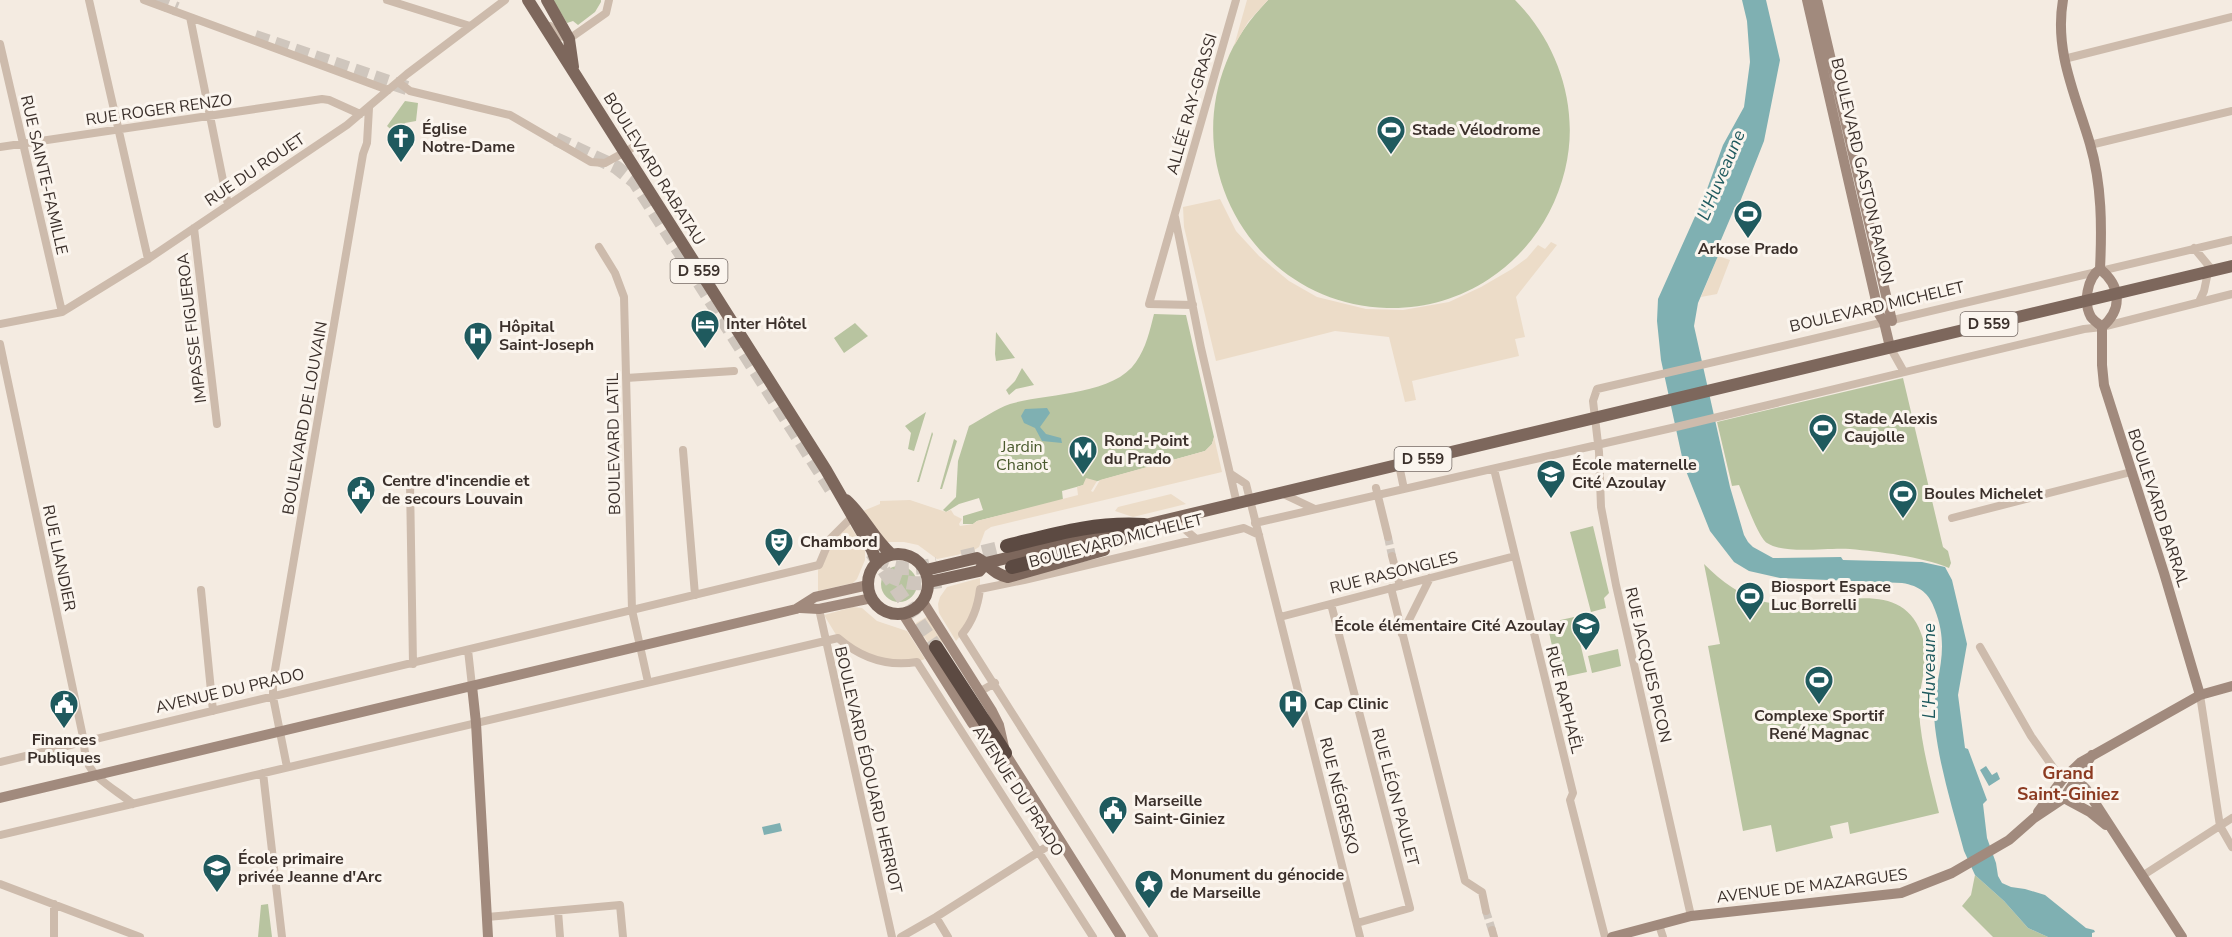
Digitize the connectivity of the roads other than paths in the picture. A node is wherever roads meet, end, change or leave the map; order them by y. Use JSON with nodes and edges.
{"nodes":[{"id":1,"x":89,"y":0,"type":"edge"},
{"id":2,"x":144,"y":0,"type":"edge"},
{"id":3,"x":387,"y":0,"type":"edge"},
{"id":4,"x":505,"y":0,"type":"edge"},
{"id":5,"x":547,"y":0,"type":"edge"},
{"id":6,"x":609,"y":0,"type":"edge"},
{"id":7,"x":1236,"y":0,"type":"edge"},
{"id":8,"x":1807,"y":0,"type":"edge"},
{"id":9,"x":1816,"y":0,"type":"edge"},
{"id":10,"x":2063,"y":0,"type":"edge"},
{"id":11,"x":530,"y":3,"type":"edge"},
{"id":12,"x":190,"y":17,"type":"junction"},
{"id":13,"x":2232,"y":17,"type":"edge"},
{"id":14,"x":470,"y":26,"type":"junction"},
{"id":15,"x":568,"y":39,"type":"junction"},
{"id":16,"x":0,"y":44,"type":"edge"},
{"id":17,"x":2064,"y":59,"type":"junction"},
{"id":18,"x":573,"y":71,"type":"junction"},
{"id":19,"x":398,"y":82,"type":"junction"},
{"id":20,"x":388,"y":90,"type":"junction"},
{"id":21,"x":369,"y":108,"type":"junction"},
{"id":22,"x":2232,"y":111,"type":"edge"},
{"id":23,"x":360,"y":114,"type":"junction"},
{"id":24,"x":210,"y":116,"type":"junction"},
{"id":25,"x":117,"y":129,"type":"junction"},
{"id":26,"x":23,"y":143,"type":"junction"},
{"id":27,"x":2090,"y":145,"type":"junction"},
{"id":28,"x":0,"y":147,"type":"edge"},
{"id":29,"x":628,"y":150,"type":"junction"},
{"id":30,"x":228,"y":205,"type":"junction"},
{"id":31,"x":1175,"y":215,"type":"junction"},
{"id":32,"x":194,"y":228,"type":"junction"},
{"id":33,"x":2232,"y":240,"type":"edge"},
{"id":34,"x":599,"y":247,"type":"dead end"},
{"id":35,"x":2194,"y":248,"type":"junction"},
{"id":36,"x":148,"y":260,"type":"junction"},
{"id":37,"x":2232,"y":266,"type":"edge"},
{"id":38,"x":2100,"y":269,"type":"junction"},
{"id":39,"x":2211,"y":271,"type":"junction"},
{"id":40,"x":2117,"y":294,"type":"junction"},
{"id":41,"x":2232,"y":294,"type":"edge"},
{"id":42,"x":2087,"y":301,"type":"junction"},
{"id":43,"x":2199,"y":302,"type":"junction"},
{"id":44,"x":1192,"y":305,"type":"junction"},
{"id":45,"x":62,"y":312,"type":"junction"},
{"id":46,"x":1888,"y":322,"type":"junction"},
{"id":47,"x":0,"y":324,"type":"edge"},
{"id":48,"x":2102,"y":327,"type":"junction"},
{"id":49,"x":0,"y":344,"type":"edge"},
{"id":50,"x":1890,"y":347,"type":"junction"},
{"id":51,"x":734,"y":371,"type":"dead end"},
{"id":52,"x":1904,"y":372,"type":"junction"},
{"id":53,"x":626,"y":378,"type":"junction"},
{"id":54,"x":1595,"y":418,"type":"junction"},
{"id":55,"x":217,"y":424,"type":"dead end"},
{"id":56,"x":1598,"y":445,"type":"junction"},
{"id":57,"x":683,"y":450,"type":"dead end"},
{"id":58,"x":1399,"y":465,"type":"junction"},
{"id":59,"x":1494,"y":469,"type":"junction"},
{"id":60,"x":2131,"y":472,"type":"junction"},
{"id":61,"x":1231,"y":474,"type":"junction"},
{"id":62,"x":410,"y":483,"type":"dead end"},
{"id":63,"x":1404,"y":489,"type":"junction"},
{"id":64,"x":1377,"y":491,"type":"junction"},
{"id":65,"x":1281,"y":493,"type":"junction"},
{"id":66,"x":843,"y":497,"type":"junction"},
{"id":67,"x":1250,"y":501,"type":"junction"},
{"id":68,"x":1237,"y":504,"type":"junction"},
{"id":69,"x":1315,"y":509,"type":"junction"},
{"id":70,"x":852,"y":517,"type":"junction"},
{"id":71,"x":1952,"y":518,"type":"dead end"},
{"id":72,"x":1173,"y":519,"type":"junction"},
{"id":73,"x":1255,"y":523,"type":"junction"},
{"id":74,"x":1144,"y":525,"type":"junction"},
{"id":75,"x":1258,"y":535,"type":"junction"},
{"id":76,"x":1388,"y":537,"type":"tunnel mouth"},
{"id":77,"x":1196,"y":538,"type":"junction"},
{"id":78,"x":1006,"y":546,"type":"tunnel mouth"},
{"id":79,"x":891,"y":554,"type":"junction"},
{"id":80,"x":1392,"y":556,"type":"tunnel mouth"},
{"id":81,"x":1515,"y":556,"type":"junction"},
{"id":82,"x":876,"y":563,"type":"junction"},
{"id":83,"x":986,"y":563,"type":"junction"},
{"id":84,"x":1012,"y":567,"type":"dead end"},
{"id":85,"x":927,"y":576,"type":"junction"},
{"id":86,"x":1430,"y":578,"type":"junction"},
{"id":87,"x":868,"y":585,"type":"junction"},
{"id":88,"x":1400,"y":586,"type":"junction"},
{"id":89,"x":1391,"y":588,"type":"junction"},
{"id":90,"x":201,"y":590,"type":"dead end"},
{"id":91,"x":695,"y":596,"type":"junction"},
{"id":92,"x":872,"y":598,"type":"junction"},
{"id":93,"x":923,"y":602,"type":"junction"},
{"id":94,"x":1331,"y":604,"type":"junction"},
{"id":95,"x":800,"y":608,"type":"junction"},
{"id":96,"x":819,"y":609,"type":"junction"},
{"id":97,"x":632,"y":610,"type":"junction"},
{"id":98,"x":903,"y":614,"type":"junction"},
{"id":99,"x":1280,"y":617,"type":"junction"},
{"id":100,"x":1402,"y":634,"type":"junction"},
{"id":101,"x":825,"y":641,"type":"junction"},
{"id":102,"x":639,"y":645,"type":"junction"},
{"id":103,"x":938,"y":646,"type":"tunnel mouth"},
{"id":104,"x":1980,"y":647,"type":"dead end"},
{"id":105,"x":468,"y":650,"type":"junction"},
{"id":106,"x":413,"y":664,"type":"junction"},
{"id":107,"x":648,"y":682,"type":"junction"},
{"id":108,"x":994,"y":683,"type":"junction"},
{"id":109,"x":472,"y":686,"type":"junction"},
{"id":110,"x":2232,"y":686,"type":"edge"},
{"id":111,"x":979,"y":692,"type":"junction"},
{"id":112,"x":2200,"y":695,"type":"junction"},
{"id":113,"x":273,"y":697,"type":"junction"},
{"id":114,"x":213,"y":711,"type":"junction"},
{"id":115,"x":476,"y":723,"type":"junction"},
{"id":116,"x":279,"y":732,"type":"junction"},
{"id":117,"x":84,"y":741,"type":"junction"},
{"id":118,"x":1005,"y":753,"type":"junction"},
{"id":119,"x":2092,"y":755,"type":"junction"},
{"id":120,"x":0,"y":762,"type":"edge"},
{"id":121,"x":286,"y":767,"type":"junction"},
{"id":122,"x":263,"y":773,"type":"junction"},
{"id":123,"x":95,"y":776,"type":"junction"},
{"id":124,"x":2062,"y":780,"type":"junction"},
{"id":125,"x":2077,"y":780,"type":"junction"},
{"id":126,"x":0,"y":798,"type":"edge"},
{"id":127,"x":2064,"y":798,"type":"junction"},
{"id":128,"x":133,"y":804,"type":"junction"},
{"id":129,"x":2034,"y":818,"type":"junction"},
{"id":130,"x":2232,"y":818,"type":"edge"},
{"id":131,"x":2220,"y":826,"type":"junction"},
{"id":132,"x":2111,"y":829,"type":"junction"},
{"id":133,"x":0,"y":835,"type":"edge"},
{"id":134,"x":1059,"y":839,"type":"junction"},
{"id":135,"x":2232,"y":847,"type":"edge"},
{"id":136,"x":1038,"y":850,"type":"junction"},
{"id":137,"x":2142,"y":876,"type":"junction"},
{"id":138,"x":0,"y":885,"type":"edge"},
{"id":139,"x":54,"y":904,"type":"junction"},
{"id":140,"x":558,"y":911,"type":"junction"},
{"id":141,"x":1486,"y":911,"type":"tunnel mouth"},
{"id":142,"x":1691,"y":916,"type":"junction"},
{"id":143,"x":487,"y":917,"type":"junction"},
{"id":144,"x":936,"y":917,"type":"junction"},
{"id":145,"x":1357,"y":923,"type":"junction"},
{"id":146,"x":1659,"y":925,"type":"junction"},
{"id":147,"x":1628,"y":935,"type":"edge"},
{"id":148,"x":54,"y":937,"type":"edge"},
{"id":149,"x":140,"y":937,"type":"edge"},
{"id":150,"x":282,"y":937,"type":"edge"},
{"id":151,"x":488,"y":937,"type":"edge"},
{"id":152,"x":560,"y":937,"type":"edge"},
{"id":153,"x":623,"y":937,"type":"edge"},
{"id":154,"x":892,"y":937,"type":"edge"},
{"id":155,"x":901,"y":937,"type":"edge"},
{"id":156,"x":948,"y":937,"type":"edge"},
{"id":157,"x":1093,"y":937,"type":"edge"},
{"id":158,"x":1121,"y":937,"type":"edge"},
{"id":159,"x":1154,"y":937,"type":"edge"},
{"id":160,"x":1360,"y":937,"type":"edge"},
{"id":161,"x":1605,"y":937,"type":"edge"},
{"id":162,"x":1612,"y":937,"type":"edge"},
{"id":163,"x":1663,"y":937,"type":"edge"},
{"id":164,"x":2182,"y":937,"type":"edge"}],
"edges":[{"from":1,"to":25,"type":"street"},
{"from":2,"to":12,"type":"street"},
{"from":3,"to":14,"type":"street"},
{"from":4,"to":14,"type":"street","name":"RUE DU ROUET"},
{"from":5,"to":15,"type":"main road","name":"BOULEVARD RABATAU","number":"D 559"},
{"from":6,"to":15,"type":"street"},
{"from":7,"to":31,"type":"street","name":"ALLÉE RAY-GRASSI"},
{"from":8,"to":46,"type":"street","name":"BOULEVARD GASTON RAMON"},
{"from":9,"to":46,"type":"street","name":"BOULEVARD GASTON RAMON"},
{"from":10,"to":17,"type":"street"},
{"from":11,"to":15,"type":"street","name":"BOULEVARD RABATAU"},
{"from":11,"to":18,"type":"main road","name":"BOULEVARD RABATAU","number":"D 559"},
{"from":12,"to":20,"type":"street"},
{"from":12,"to":24,"type":"street"},
{"from":13,"to":17,"type":"street"},
{"from":14,"to":19,"type":"street","name":"RUE DU ROUET"},
{"from":15,"to":18,"type":"main road","name":"BOULEVARD RABATAU","number":"D 559"},
{"from":16,"to":26,"type":"street","name":"RUE SAINTE-FAMILLE"},
{"from":17,"to":27,"type":"street"},
{"from":18,"to":29,"type":"main road","name":"BOULEVARD RABATAU","number":"D 559"},
{"from":19,"to":20,"type":"street","name":"RUE DU ROUET"},
{"from":19,"to":29,"type":"street"},
{"from":20,"to":21,"type":"street","name":"RUE DU ROUET"},
{"from":21,"to":23,"type":"street","name":"RUE DU ROUET"},
{"from":21,"to":113,"type":"street","name":"BOULEVARD DE LOUVAIN"},
{"from":22,"to":27,"type":"street"},
{"from":23,"to":24,"type":"street","name":"RUE ROGER RENZO"},
{"from":23,"to":30,"type":"street","name":"RUE DU ROUET"},
{"from":24,"to":25,"type":"street","name":"RUE ROGER RENZO"},
{"from":24,"to":30,"type":"street"},
{"from":25,"to":26,"type":"street","name":"RUE ROGER RENZO"},
{"from":25,"to":36,"type":"street"},
{"from":26,"to":28,"type":"street","name":"RUE ROGER RENZO"},
{"from":26,"to":45,"type":"street","name":"RUE SAINTE-FAMILLE"},
{"from":27,"to":38,"type":"street"},
{"from":29,"to":66,"type":"main road","name":"BOULEVARD RABATAU","number":"D 559"},
{"from":30,"to":32,"type":"street","name":"RUE DU ROUET"},
{"from":31,"to":44,"type":"street","name":"ALLÉE RAY-GRASSI"},
{"from":31,"to":44,"type":"street","name":"ALLÉE RAY-GRASSI"},
{"from":32,"to":36,"type":"street","name":"RUE DU ROUET"},
{"from":32,"to":55,"type":"street","name":"IMPASSE FIGUEROA"},
{"from":33,"to":35,"type":"street","name":"BOULEVARD MICHELET"},
{"from":34,"to":53,"type":"street","name":"BOULEVARD LATIL"},
{"from":35,"to":38,"type":"street","name":"BOULEVARD MICHELET"},
{"from":35,"to":39,"type":"street"},
{"from":36,"to":45,"type":"street","name":"RUE DU ROUET"},
{"from":37,"to":39,"type":"main road","name":"BOULEVARD MICHELET","number":"D 559"},
{"from":38,"to":40,"type":"street"},
{"from":38,"to":42,"type":"street"},
{"from":38,"to":46,"type":"street","name":"BOULEVARD MICHELET"},
{"from":39,"to":40,"type":"main road","name":"BOULEVARD MICHELET","number":"D 559"},
{"from":39,"to":43,"type":"street"},
{"from":40,"to":42,"type":"main road","name":"BOULEVARD MICHELET","number":"D 559"},
{"from":40,"to":48,"type":"street","name":"BOULEVARD BARRAL"},
{"from":41,"to":43,"type":"street"},
{"from":42,"to":48,"type":"street"},
{"from":42,"to":50,"type":"main road","name":"BOULEVARD MICHELET","number":"D 559"},
{"from":43,"to":48,"type":"street"},
{"from":44,"to":61,"type":"street","name":"ALLÉE RAY-GRASSI"},
{"from":45,"to":47,"type":"street","name":"RUE DU ROUET"},
{"from":46,"to":50,"type":"street","name":"BOULEVARD GASTON RAMON"},
{"from":46,"to":54,"type":"street","name":"BOULEVARD MICHELET"},
{"from":48,"to":52,"type":"street"},
{"from":48,"to":60,"type":"street","name":"BOULEVARD BARRAL"},
{"from":49,"to":117,"type":"street","name":"RUE LIANDIER"},
{"from":50,"to":52,"type":"street"},
{"from":50,"to":54,"type":"main road","name":"BOULEVARD MICHELET","number":"D 559"},
{"from":51,"to":53,"type":"street"},
{"from":52,"to":56,"type":"street"},
{"from":53,"to":97,"type":"street","name":"BOULEVARD LATIL"},
{"from":54,"to":56,"type":"street","name":"RUE JACQUES PICON"},
{"from":54,"to":58,"type":"main road","name":"BOULEVARD MICHELET","number":"D 559"},
{"from":56,"to":59,"type":"street"},
{"from":56,"to":142,"type":"street","name":"RUE JACQUES PICON"},
{"from":57,"to":91,"type":"street"},
{"from":58,"to":63,"type":"street"},
{"from":58,"to":65,"type":"main road","name":"BOULEVARD MICHELET","number":"D 559"},
{"from":59,"to":63,"type":"street"},
{"from":59,"to":81,"type":"street","name":"RUE RAPHAËL"},
{"from":60,"to":71,"type":"street"},
{"from":60,"to":112,"type":"street","name":"BOULEVARD BARRAL"},
{"from":61,"to":67,"type":"street","name":"RUE NÉGRESKO"},
{"from":61,"to":68,"type":"street","name":"ALLÉE RAY-GRASSI"},
{"from":62,"to":106,"type":"street"},
{"from":63,"to":64,"type":"street"},
{"from":64,"to":69,"type":"street"},
{"from":64,"to":76,"type":"street"},
{"from":65,"to":67,"type":"main road","name":"BOULEVARD MICHELET","number":"D 559"},
{"from":65,"to":69,"type":"street"},
{"from":66,"to":70,"type":"main road","name":"BOULEVARD RABATAU","number":"D 559"},
{"from":66,"to":79,"type":"main road","name":"BOULEVARD RABATAU","number":"D 559"},
{"from":67,"to":68,"type":"main road","name":"BOULEVARD MICHELET","number":"D 559"},
{"from":67,"to":73,"type":"street","name":"RUE NÉGRESKO"},
{"from":68,"to":72,"type":"main road","name":"BOULEVARD MICHELET","number":"D 559"},
{"from":69,"to":73,"type":"street"},
{"from":70,"to":82,"type":"main road","name":"BOULEVARD RABATAU","number":"D 559"},
{"from":70,"to":91,"type":"street","name":"AVENUE DU PRADO"},
{"from":72,"to":74,"type":"main road","name":"BOULEVARD MICHELET","number":"D 559"},
{"from":72,"to":77,"type":"street"},
{"from":73,"to":75,"type":"street","name":"RUE NÉGRESKO"},
{"from":74,"to":78,"type":"highway"},
{"from":74,"to":83,"type":"main road","name":"BOULEVARD MICHELET","number":"D 559"},
{"from":74,"to":83,"type":"main road","name":"BOULEVARD MICHELET"},
{"from":74,"to":84,"type":"highway"},
{"from":75,"to":77,"type":"street","name":"BOULEVARD MICHELET"},
{"from":75,"to":99,"type":"street","name":"RUE NÉGRESKO"},
{"from":77,"to":108,"type":"street","name":"BOULEVARD MICHELET"},
{"from":79,"to":82,"type":"main road"},
{"from":79,"to":85,"type":"main road"},
{"from":80,"to":88,"type":"street"},
{"from":81,"to":86,"type":"street","name":"RUE RASONGLES"},
{"from":81,"to":161,"type":"street","name":"RUE RAPHAËL"},
{"from":82,"to":87,"type":"main road"},
{"from":83,"to":85,"type":"main road","name":"BOULEVARD MICHELET","number":"D 559"},
{"from":85,"to":93,"type":"main road"},
{"from":86,"to":88,"type":"street","name":"RUE RASONGLES"},
{"from":86,"to":100,"type":"street"},
{"from":87,"to":92,"type":"main road"},
{"from":87,"to":95,"type":"street"},
{"from":88,"to":89,"type":"street","name":"RUE RASONGLES"},
{"from":89,"to":94,"type":"street","name":"RUE RASONGLES"},
{"from":89,"to":100,"type":"street"},
{"from":90,"to":114,"type":"street"},
{"from":91,"to":97,"type":"street","name":"AVENUE DU PRADO"},
{"from":92,"to":96,"type":"street"},
{"from":92,"to":98,"type":"main road"},
{"from":93,"to":98,"type":"main road"},
{"from":93,"to":111,"type":"street","name":"AVENUE DU PRADO"},
{"from":94,"to":99,"type":"street","name":"RUE RASONGLES"},
{"from":94,"to":145,"type":"street","name":"RUE LÉON PAULET"},
{"from":95,"to":96,"type":"street"},
{"from":95,"to":102,"type":"street"},
{"from":96,"to":101,"type":"street","name":"BOULEVARD ÉDOUARD HERRIOT"},
{"from":97,"to":102,"type":"street","name":"BOULEVARD LATIL"},
{"from":97,"to":105,"type":"street","name":"AVENUE DU PRADO"},
{"from":98,"to":118,"type":"street","name":"AVENUE DU PRADO"},
{"from":99,"to":145,"type":"street","name":"RUE NÉGRESKO"},
{"from":100,"to":141,"type":"street"},
{"from":101,"to":107,"type":"street"},
{"from":101,"to":136,"type":"street","name":"AVENUE DU PRADO"},
{"from":101,"to":154,"type":"street","name":"BOULEVARD ÉDOUARD HERRIOT"},
{"from":102,"to":107,"type":"street"},
{"from":102,"to":109,"type":"street"},
{"from":103,"to":118,"type":"highway"},
{"from":104,"to":124,"type":"street"},
{"from":105,"to":106,"type":"street","name":"AVENUE DU PRADO"},
{"from":105,"to":109,"type":"street"},
{"from":106,"to":113,"type":"street","name":"AVENUE DU PRADO"},
{"from":107,"to":115,"type":"street"},
{"from":108,"to":111,"type":"street"},
{"from":108,"to":159,"type":"street"},
{"from":109,"to":115,"type":"street"},
{"from":109,"to":116,"type":"street"},
{"from":110,"to":112,"type":"street","name":"AVENUE DE MAZARGUES"},
{"from":111,"to":118,"type":"street","name":"AVENUE DU PRADO"},
{"from":112,"to":119,"type":"street","name":"AVENUE DE MAZARGUES"},
{"from":112,"to":131,"type":"street"},
{"from":113,"to":114,"type":"street","name":"AVENUE DU PRADO"},
{"from":113,"to":116,"type":"street","name":"BOULEVARD DE LOUVAIN"},
{"from":114,"to":117,"type":"street","name":"AVENUE DU PRADO"},
{"from":115,"to":121,"type":"street"},
{"from":115,"to":143,"type":"street"},
{"from":116,"to":121,"type":"street"},
{"from":116,"to":123,"type":"street"},
{"from":117,"to":120,"type":"street","name":"AVENUE DU PRADO"},
{"from":117,"to":123,"type":"street","name":"RUE LIANDIER"},
{"from":118,"to":134,"type":"street","name":"AVENUE DU PRADO"},
{"from":119,"to":124,"type":"street","name":"AVENUE DE MAZARGUES"},
{"from":119,"to":125,"type":"street","name":"AVENUE DE MAZARGUES"},
{"from":121,"to":122,"type":"street"},
{"from":122,"to":128,"type":"street"},
{"from":122,"to":150,"type":"street"},
{"from":123,"to":126,"type":"street"},
{"from":123,"to":128,"type":"street"},
{"from":124,"to":125,"type":"street"},
{"from":124,"to":127,"type":"street"},
{"from":124,"to":129,"type":"street","name":"AVENUE DE MAZARGUES"},
{"from":125,"to":127,"type":"street","name":"AVENUE DE MAZARGUES"},
{"from":125,"to":132,"type":"street"},
{"from":127,"to":129,"type":"street","name":"AVENUE DE MAZARGUES"},
{"from":127,"to":132,"type":"street"},
{"from":128,"to":133,"type":"street"},
{"from":129,"to":142,"type":"street","name":"AVENUE DE MAZARGUES"},
{"from":130,"to":131,"type":"street"},
{"from":131,"to":135,"type":"street"},
{"from":131,"to":137,"type":"street"},
{"from":132,"to":137,"type":"street"},
{"from":134,"to":136,"type":"street"},
{"from":134,"to":158,"type":"street","name":"AVENUE DU PRADO"},
{"from":136,"to":144,"type":"street"},
{"from":136,"to":157,"type":"street","name":"AVENUE DU PRADO"},
{"from":137,"to":164,"type":"street"},
{"from":138,"to":139,"type":"street"},
{"from":139,"to":148,"type":"street"},
{"from":139,"to":149,"type":"street"},
{"from":140,"to":143,"type":"street"},
{"from":140,"to":152,"type":"street"},
{"from":140,"to":153,"type":"street"},
{"from":142,"to":146,"type":"street","name":"AVENUE DE MAZARGUES"},
{"from":143,"to":151,"type":"street"},
{"from":144,"to":155,"type":"street"},
{"from":144,"to":156,"type":"street"},
{"from":145,"to":160,"type":"street","name":"RUE NÉGRESKO"},
{"from":146,"to":147,"type":"street","name":"AVENUE DE MAZARGUES"},
{"from":146,"to":163,"type":"street"},
{"from":147,"to":162,"type":"street","name":"AVENUE DE MAZARGUES"}]}
